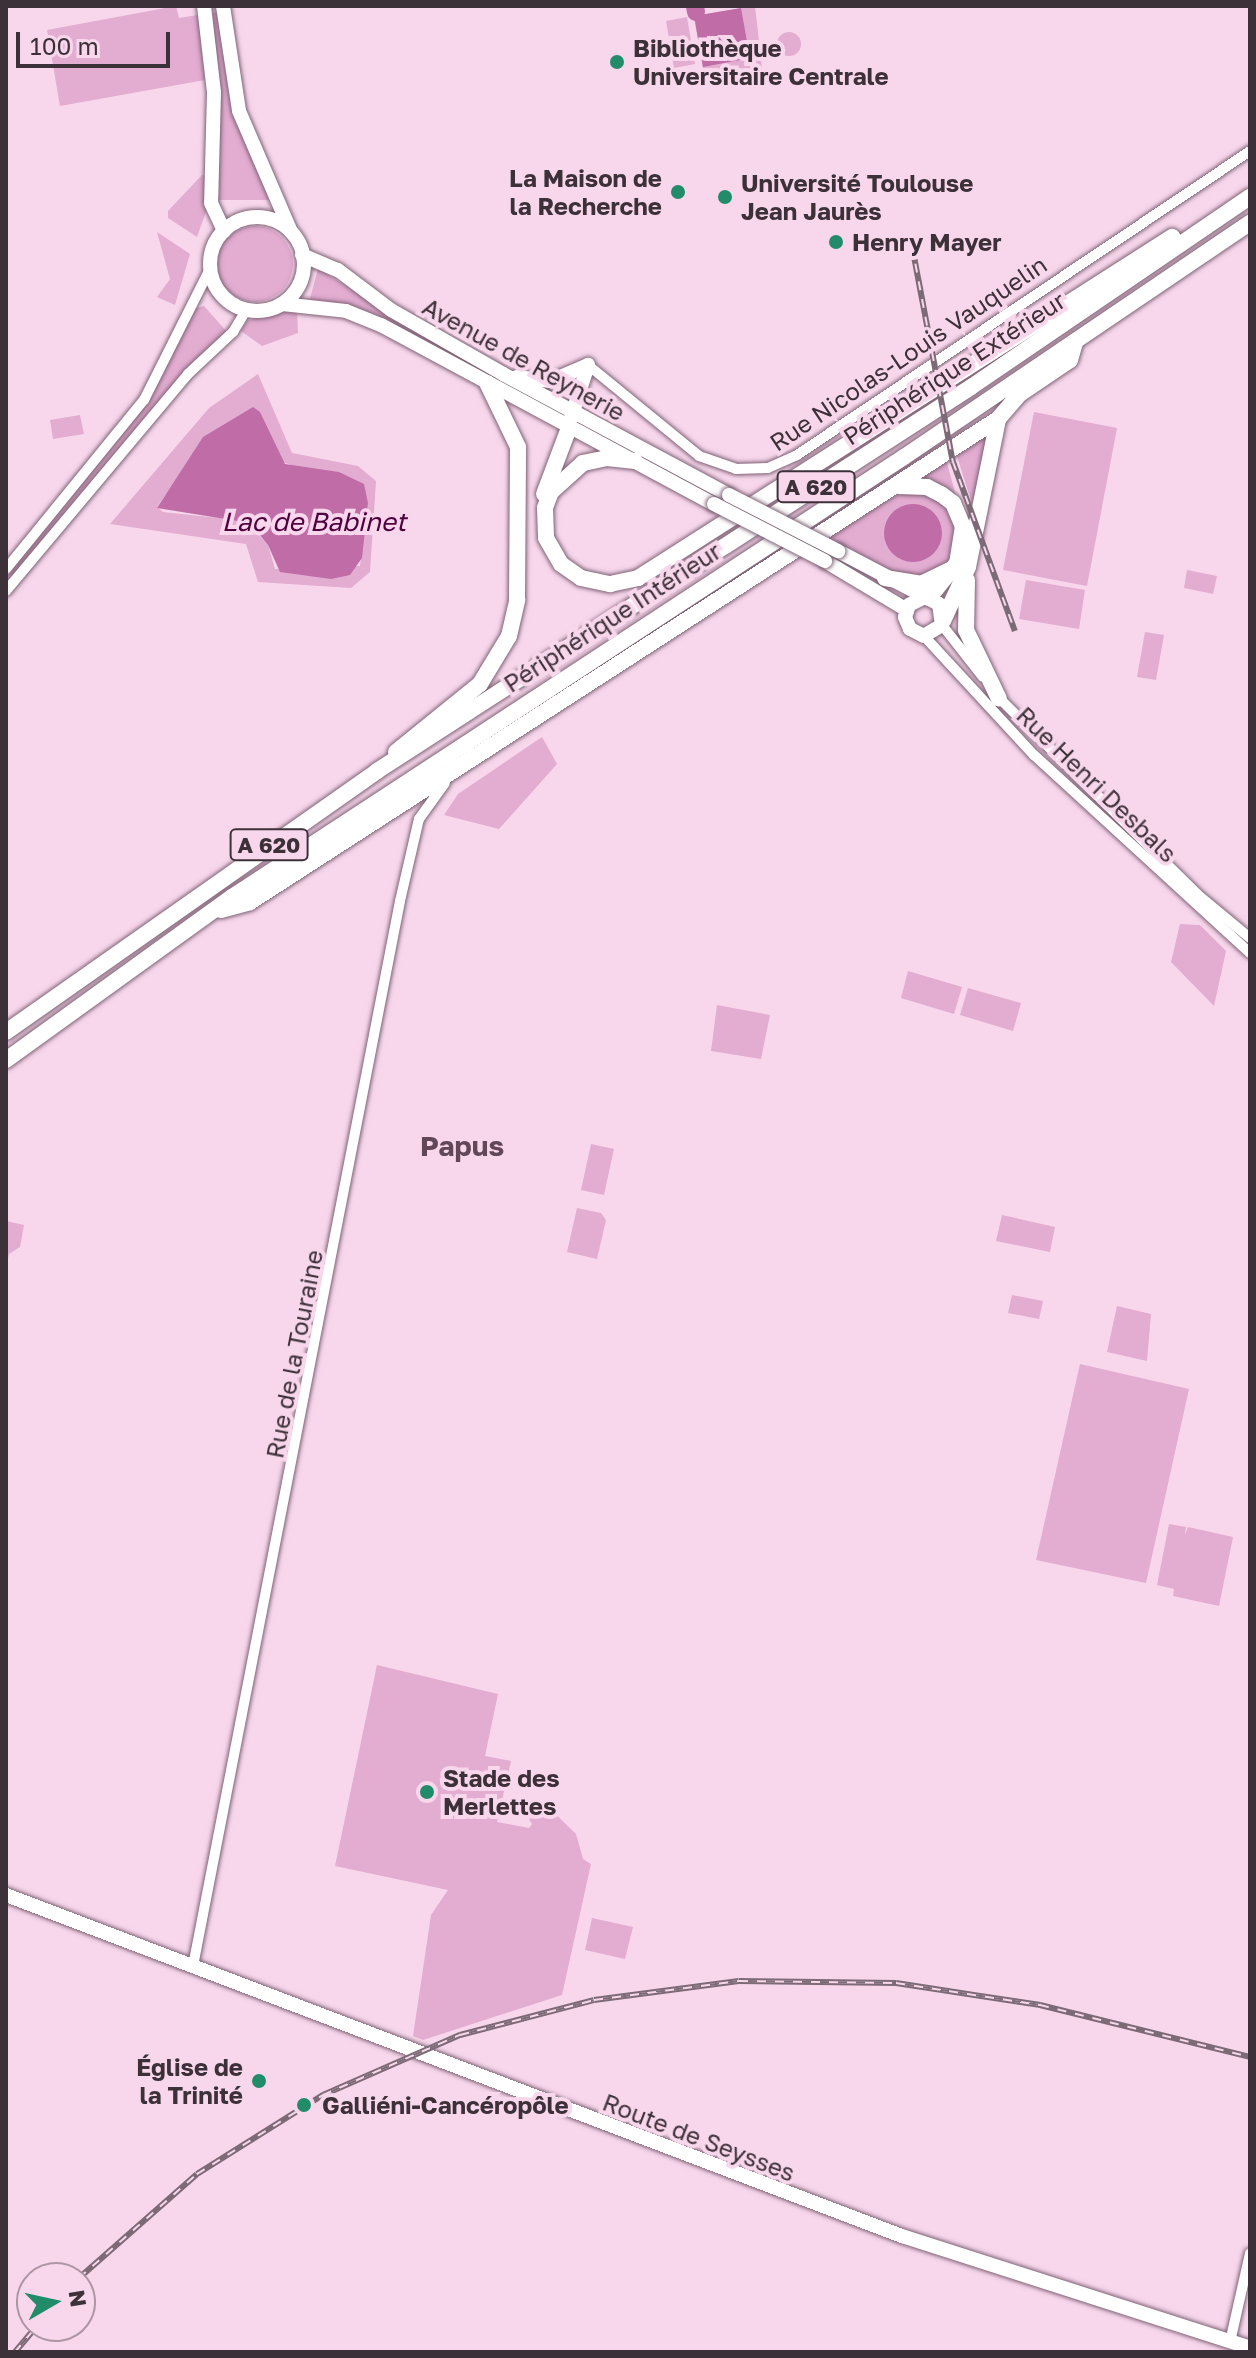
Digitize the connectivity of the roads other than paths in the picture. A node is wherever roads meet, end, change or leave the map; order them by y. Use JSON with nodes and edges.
{"nodes":[{"id":1,"x":204,"y":6,"type":"edge"},
{"id":2,"x":223,"y":6,"type":"edge"},
{"id":3,"x":1250,"y":151,"type":"edge"},
{"id":4,"x":1250,"y":195,"type":"edge"},
{"id":5,"x":1250,"y":223,"type":"edge"},
{"id":6,"x":224,"y":231,"type":"junction"},
{"id":7,"x":291,"y":232,"type":"junction"},
{"id":8,"x":302,"y":255,"type":"junction"},
{"id":9,"x":210,"y":269,"type":"junction"},
{"id":10,"x":282,"y":304,"type":"junction"},
{"id":11,"x":246,"y":310,"type":"junction"},
{"id":12,"x":1075,"y":342,"type":"junction"},
{"id":13,"x":588,"y":365,"type":"junction"},
{"id":14,"x":503,"y":374,"type":"junction"},
{"id":15,"x":487,"y":383,"type":"junction"},
{"id":16,"x":998,"y":419,"type":"junction"},
{"id":17,"x":571,"y":420,"type":"junction"},
{"id":18,"x":642,"y":465,"type":"junction"},
{"id":19,"x":898,"y":486,"type":"junction"},
{"id":20,"x":545,"y":508,"type":"junction"},
{"id":21,"x":962,"y":565,"type":"junction"},
{"id":22,"x":6,"y":569,"type":"edge"},
{"id":23,"x":885,"y":578,"type":"junction"},
{"id":24,"x":6,"y":591,"type":"edge"},
{"id":25,"x":926,"y":598,"type":"junction"},
{"id":26,"x":907,"y":610,"type":"junction"},
{"id":27,"x":943,"y":623,"type":"junction"},
{"id":28,"x":924,"y":636,"type":"junction"},
{"id":29,"x":999,"y":699,"type":"junction"},
{"id":30,"x":463,"y":765,"type":"junction"},
{"id":31,"x":377,"y":771,"type":"junction"},
{"id":32,"x":212,"y":913,"type":"junction"},
{"id":33,"x":1250,"y":938,"type":"edge"},
{"id":34,"x":1250,"y":953,"type":"edge"},
{"id":35,"x":6,"y":1032,"type":"edge"},
{"id":36,"x":6,"y":1060,"type":"edge"},
{"id":37,"x":6,"y":1895,"type":"edge"},
{"id":38,"x":193,"y":1966,"type":"junction"},
{"id":39,"x":1250,"y":2253,"type":"edge"},
{"id":40,"x":1230,"y":2342,"type":"junction"},
{"id":41,"x":1250,"y":2348,"type":"edge"}],
"edges":[{"from":1,"to":6,"type":"main road"},
{"from":2,"to":7,"type":"main road"},
{"from":3,"to":13,"type":"street","name":"Rue Nicolas-Louis Vauquelin"},
{"from":4,"to":20,"type":"highway"},
{"from":4,"to":31,"type":"highway","name":"Périphérique Extérieur","number":"A 620"},
{"from":5,"to":12,"type":"highway","name":"Périphérique Intérieur","number":"A 620"},
{"from":6,"to":7,"type":"main road"},
{"from":6,"to":9,"type":"main road"},
{"from":7,"to":8,"type":"main road"},
{"from":8,"to":10,"type":"main road"},
{"from":8,"to":14,"type":"main road","name":"Avenue de Reynerie"},
{"from":9,"to":11,"type":"main road"},
{"from":9,"to":22,"type":"street"},
{"from":10,"to":11,"type":"main road"},
{"from":10,"to":15,"type":"main road","name":"Avenue de Reynerie"},
{"from":11,"to":24,"type":"street"},
{"from":12,"to":16,"type":"highway"},
{"from":12,"to":32,"type":"highway","name":"Périphérique Intérieur","number":"A 620"},
{"from":13,"to":14,"type":"main road"},
{"from":13,"to":17,"type":"main road"},
{"from":14,"to":17,"type":"main road","name":"Avenue de Reynerie"},
{"from":15,"to":17,"type":"main road","name":"Avenue de Reynerie"},
{"from":15,"to":31,"type":"highway"},
{"from":16,"to":19,"type":"highway"},
{"from":16,"to":21,"type":"highway"},
{"from":17,"to":18,"type":"main road"},
{"from":17,"to":20,"type":"highway"},
{"from":17,"to":23,"type":"main road","name":"Avenue de Reynerie","bridge":true},
{"from":18,"to":20,"type":"highway"},
{"from":18,"to":26,"type":"main road","bridge":true},
{"from":19,"to":21,"type":"highway"},
{"from":19,"to":30,"type":"highway"},
{"from":21,"to":23,"type":"highway"},
{"from":21,"to":25,"type":"highway"},
{"from":21,"to":27,"type":"highway"},
{"from":21,"to":29,"type":"highway"},
{"from":23,"to":25,"type":"main road"},
{"from":25,"to":26,"type":"main road"},
{"from":25,"to":27,"type":"main road"},
{"from":26,"to":28,"type":"main road"},
{"from":27,"to":28,"type":"main road"},
{"from":27,"to":29,"type":"street","name":"Rue Henri Desbals"},
{"from":28,"to":34,"type":"street","name":"Rue Henri Desbals"},
{"from":29,"to":33,"type":"street","name":"Rue Henri Desbals"},
{"from":30,"to":32,"type":"highway"},
{"from":30,"to":38,"type":"street","name":"Rue de la Touraine"},
{"from":31,"to":35,"type":"highway","name":"Périphérique Extérieur","number":"A 620"},
{"from":32,"to":36,"type":"highway","name":"Périphérique Intérieur","number":"A 620"},
{"from":37,"to":38,"type":"main road","name":"Route de Seysses"},
{"from":38,"to":40,"type":"main road","name":"Route de Seysses"},
{"from":39,"to":40,"type":"street"},
{"from":40,"to":41,"type":"main road","name":"Route de Seysses"}]}
